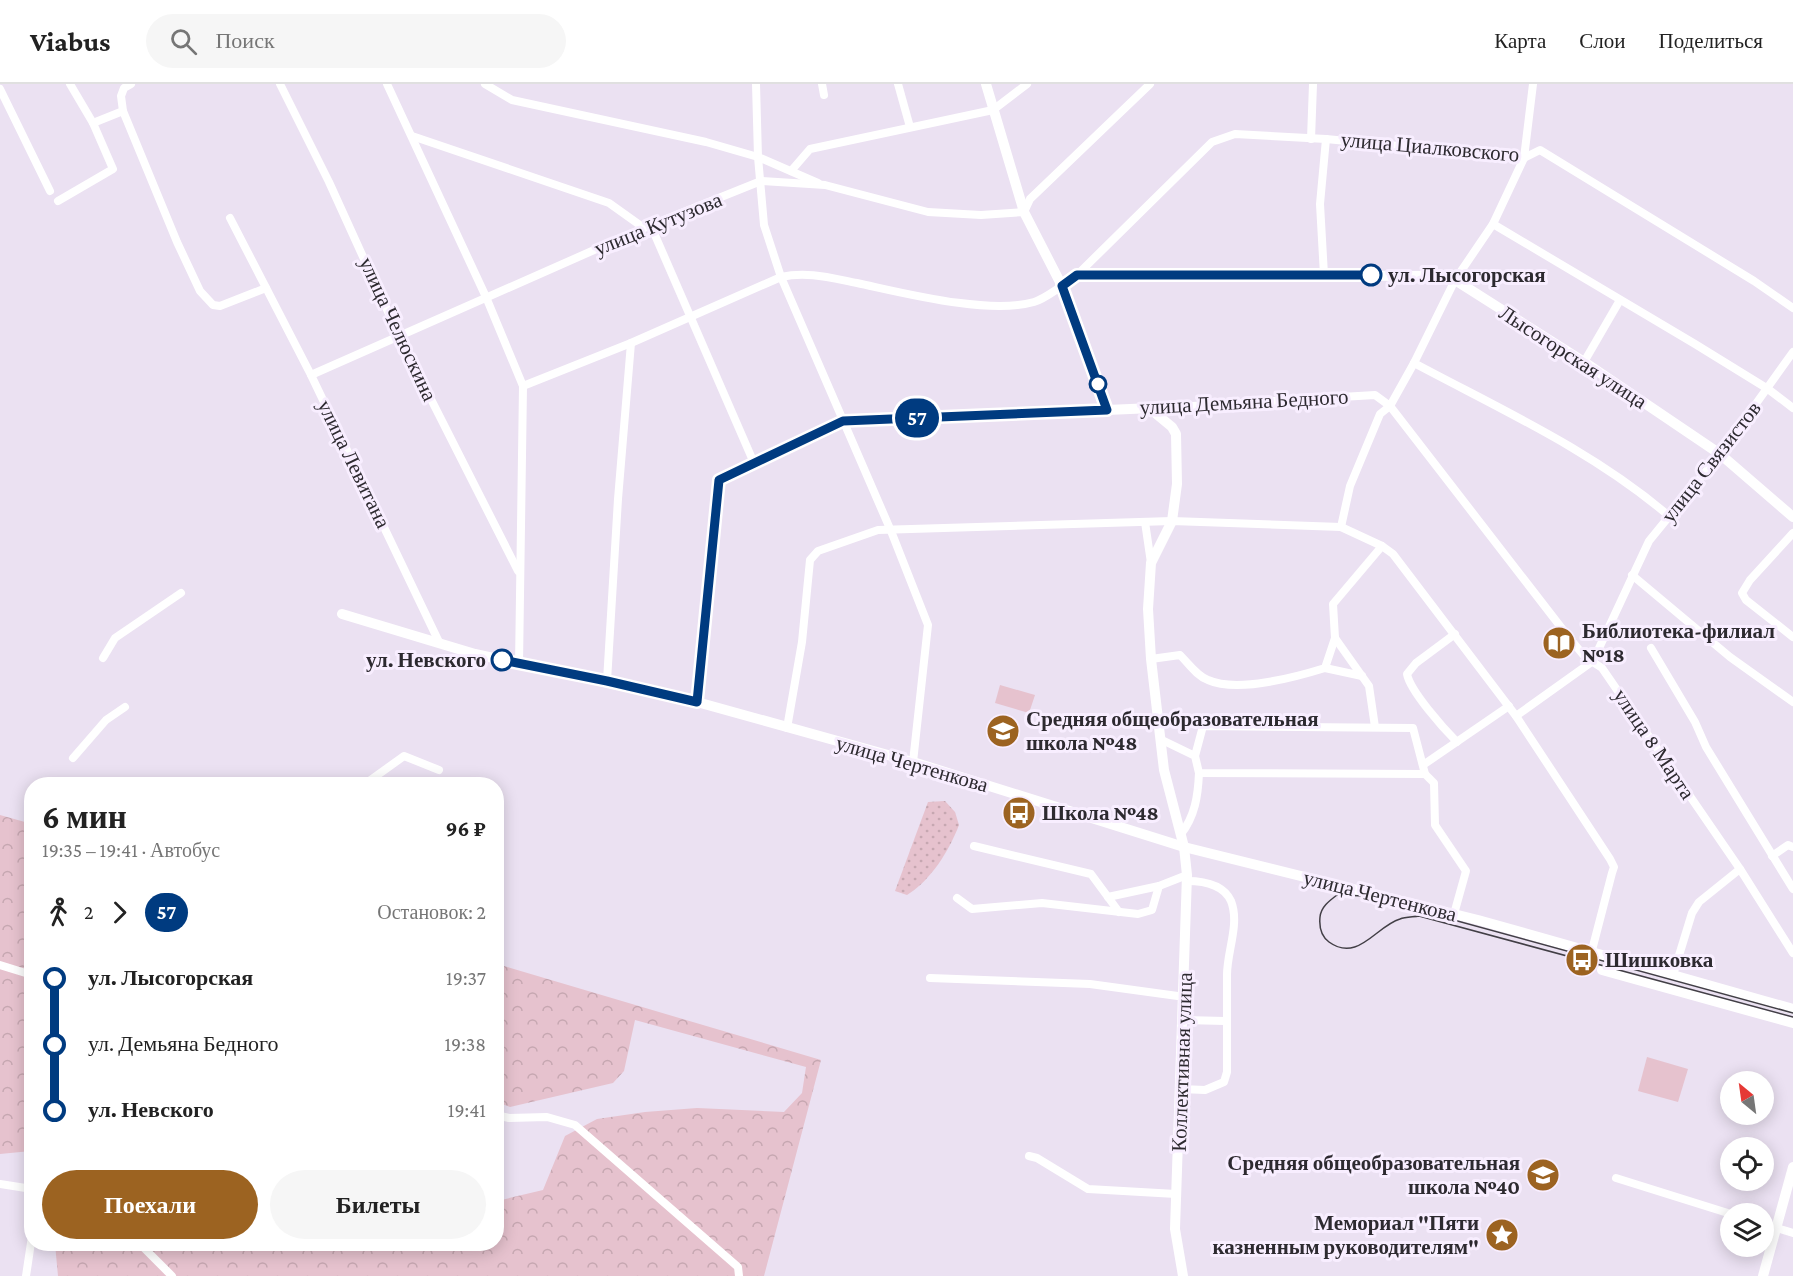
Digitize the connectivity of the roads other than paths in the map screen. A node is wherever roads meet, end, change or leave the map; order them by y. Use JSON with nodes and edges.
{"nodes":[{"id":1,"x":70,"y":84,"type":"edge"},
{"id":2,"x":131,"y":84,"type":"edge"},
{"id":3,"x":280,"y":84,"type":"edge"},
{"id":4,"x":387,"y":84,"type":"edge"},
{"id":5,"x":485,"y":84,"type":"edge"},
{"id":6,"x":756,"y":84,"type":"edge"},
{"id":7,"x":822,"y":84,"type":"edge"},
{"id":8,"x":898,"y":84,"type":"edge"},
{"id":9,"x":986,"y":84,"type":"edge"},
{"id":10,"x":1027,"y":84,"type":"edge"},
{"id":11,"x":1149,"y":84,"type":"edge"},
{"id":12,"x":1313,"y":84,"type":"edge"},
{"id":13,"x":1533,"y":84,"type":"edge"},
{"id":14,"x":0,"y":89,"type":"edge"},
{"id":15,"x":824,"y":95,"type":"dead end"},
{"id":16,"x":993,"y":110,"type":"junction"},
{"id":17,"x":123,"y":111,"type":"junction"},
{"id":18,"x":93,"y":123,"type":"junction"},
{"id":19,"x":910,"y":127,"type":"junction"},
{"id":20,"x":412,"y":136,"type":"junction"},
{"id":21,"x":1311,"y":139,"type":"junction"},
{"id":22,"x":1326,"y":139,"type":"junction"},
{"id":23,"x":758,"y":157,"type":"junction"},
{"id":24,"x":1524,"y":158,"type":"junction"},
{"id":25,"x":791,"y":171,"type":"junction"},
{"id":26,"x":760,"y":182,"type":"junction"},
{"id":27,"x":825,"y":185,"type":"junction"},
{"id":28,"x":50,"y":191,"type":"dead end"},
{"id":29,"x":58,"y":201,"type":"dead end"},
{"id":30,"x":1024,"y":212,"type":"junction"},
{"id":31,"x":230,"y":218,"type":"dead end"},
{"id":32,"x":1493,"y":224,"type":"junction"},
{"id":33,"x":648,"y":227,"type":"junction"},
{"id":34,"x":1324,"y":274,"type":"junction"},
{"id":35,"x":1077,"y":275,"type":"junction"},
{"id":36,"x":781,"y":277,"type":"junction"},
{"id":37,"x":1455,"y":280,"type":"junction"},
{"id":38,"x":1062,"y":286,"type":"junction"},
{"id":39,"x":266,"y":288,"type":"junction"},
{"id":40,"x":486,"y":297,"type":"junction"},
{"id":41,"x":1620,"y":300,"type":"junction"},
{"id":42,"x":1793,"y":308,"type":"edge"},
{"id":43,"x":691,"y":315,"type":"junction"},
{"id":44,"x":399,"y":336,"type":"junction"},
{"id":45,"x":631,"y":343,"type":"junction"},
{"id":46,"x":1793,"y":352,"type":"edge"},
{"id":47,"x":1584,"y":362,"type":"junction"},
{"id":48,"x":1414,"y":363,"type":"junction"},
{"id":49,"x":311,"y":375,"type":"junction"},
{"id":50,"x":523,"y":386,"type":"junction"},
{"id":51,"x":1768,"y":389,"type":"junction"},
{"id":52,"x":1390,"y":406,"type":"junction"},
{"id":53,"x":1176,"y":407,"type":"joint"},
{"id":54,"x":1149,"y":408,"type":"junction"},
{"id":55,"x":1793,"y":408,"type":"edge"},
{"id":56,"x":1107,"y":410,"type":"junction"},
{"id":57,"x":843,"y":421,"type":"junction"},
{"id":58,"x":1720,"y":454,"type":"junction"},
{"id":59,"x":754,"y":463,"type":"junction"},
{"id":60,"x":1669,"y":516,"type":"junction"},
{"id":61,"x":1793,"y":517,"type":"edge"},
{"id":62,"x":1172,"y":520,"type":"junction"},
{"id":63,"x":1144,"y":522,"type":"junction"},
{"id":64,"x":1341,"y":527,"type":"junction"},
{"id":65,"x":891,"y":531,"type":"junction"},
{"id":66,"x":1793,"y":533,"type":"edge"},
{"id":67,"x":1382,"y":546,"type":"junction"},
{"id":68,"x":1151,"y":563,"type":"junction"},
{"id":69,"x":519,"y":572,"type":"junction"},
{"id":70,"x":1632,"y":575,"type":"junction"},
{"id":71,"x":181,"y":593,"type":"dead end"},
{"id":72,"x":342,"y":614,"type":"dead end"},
{"id":73,"x":1455,"y":634,"type":"junction"},
{"id":74,"x":1793,"y":637,"type":"edge"},
{"id":75,"x":1335,"y":638,"type":"junction"},
{"id":76,"x":439,"y":642,"type":"junction"},
{"id":77,"x":1651,"y":648,"type":"dead end"},
{"id":78,"x":103,"y":658,"type":"dead end"},
{"id":79,"x":1151,"y":659,"type":"junction"},
{"id":80,"x":1593,"y":661,"type":"junction"},
{"id":81,"x":519,"y":664,"type":"junction"},
{"id":82,"x":1325,"y":668,"type":"junction"},
{"id":83,"x":1362,"y":676,"type":"junction"},
{"id":84,"x":607,"y":681,"type":"junction"},
{"id":85,"x":697,"y":702,"type":"junction"},
{"id":86,"x":1793,"y":702,"type":"edge"},
{"id":87,"x":1509,"y":706,"type":"junction"},
{"id":88,"x":125,"y":707,"type":"dead end"},
{"id":89,"x":1516,"y":716,"type":"junction"},
{"id":90,"x":788,"y":728,"type":"junction"},
{"id":91,"x":1374,"y":728,"type":"junction"},
{"id":92,"x":1162,"y":740,"type":"junction"},
{"id":93,"x":1457,"y":742,"type":"junction"},
{"id":94,"x":1195,"y":756,"type":"junction"},
{"id":95,"x":73,"y":758,"type":"dead end"},
{"id":96,"x":913,"y":762,"type":"junction"},
{"id":97,"x":1423,"y":765,"type":"junction"},
{"id":98,"x":439,"y":770,"type":"dead end"},
{"id":99,"x":1199,"y":773,"type":"junction"},
{"id":100,"x":1425,"y":774,"type":"junction"},
{"id":101,"x":375,"y":777,"type":"edge"},
{"id":102,"x":1180,"y":834,"type":"junction"},
{"id":103,"x":974,"y":846,"type":"dead end"},
{"id":104,"x":1184,"y":847,"type":"junction"},
{"id":105,"x":1793,"y":847,"type":"edge"},
{"id":106,"x":1772,"y":856,"type":"junction"},
{"id":107,"x":1740,"y":869,"type":"junction"},
{"id":108,"x":1187,"y":878,"type":"junction"},
{"id":109,"x":1159,"y":886,"type":"junction"},
{"id":110,"x":1793,"y":889,"type":"edge"},
{"id":111,"x":1108,"y":897,"type":"junction"},
{"id":112,"x":957,"y":898,"type":"dead end"},
{"id":113,"x":1119,"y":912,"type":"junction"},
{"id":114,"x":1454,"y":914,"type":"junction"},
{"id":115,"x":1793,"y":953,"type":"edge"},
{"id":116,"x":1591,"y":954,"type":"junction"},
{"id":117,"x":0,"y":965,"type":"edge"},
{"id":118,"x":1602,"y":970,"type":"dead end"},
{"id":119,"x":24,"y":972,"type":"edge"},
{"id":120,"x":1673,"y":975,"type":"junction"},
{"id":121,"x":930,"y":978,"type":"dead end"},
{"id":122,"x":1185,"y":997,"type":"junction"},
{"id":123,"x":1793,"y":1009,"type":"edge"},
{"id":124,"x":1184,"y":1020,"type":"junction"},
{"id":125,"x":1225,"y":1021,"type":"junction"},
{"id":126,"x":1793,"y":1023,"type":"edge"},
{"id":127,"x":1181,"y":1089,"type":"junction"},
{"id":128,"x":504,"y":1117,"type":"edge"},
{"id":129,"x":1029,"y":1156,"type":"dead end"},
{"id":130,"x":1793,"y":1167,"type":"edge"},
{"id":131,"x":1616,"y":1178,"type":"dead end"},
{"id":132,"x":0,"y":1184,"type":"edge"},
{"id":133,"x":24,"y":1188,"type":"edge"},
{"id":134,"x":1176,"y":1194,"type":"junction"},
{"id":135,"x":1720,"y":1211,"type":"edge"},
{"id":136,"x":1775,"y":1228,"type":"junction"},
{"id":137,"x":1793,"y":1233,"type":"edge"},
{"id":138,"x":30,"y":1251,"type":"edge"},
{"id":139,"x":147,"y":1251,"type":"edge"},
{"id":140,"x":26,"y":1276,"type":"edge"},
{"id":141,"x":172,"y":1276,"type":"edge"},
{"id":142,"x":739,"y":1276,"type":"edge"},
{"id":143,"x":1183,"y":1276,"type":"edge"},
{"id":144,"x":1763,"y":1276,"type":"edge"}],
"edges":[{"from":1,"to":18,"type":"street"},
{"from":2,"to":17,"type":"street"},
{"from":3,"to":44,"type":"street","name":"улица Челюскина"},
{"from":4,"to":20,"type":"street"},
{"from":5,"to":23,"type":"street"},
{"from":6,"to":23,"type":"street"},
{"from":7,"to":15,"type":"street"},
{"from":8,"to":19,"type":"street"},
{"from":9,"to":16,"type":"street"},
{"from":10,"to":16,"type":"street"},
{"from":11,"to":30,"type":"street"},
{"from":12,"to":21,"type":"street"},
{"from":13,"to":24,"type":"street"},
{"from":14,"to":28,"type":"street"},
{"from":16,"to":19,"type":"street"},
{"from":16,"to":30,"type":"street"},
{"from":17,"to":18,"type":"street"},
{"from":17,"to":39,"type":"street"},
{"from":18,"to":29,"type":"street"},
{"from":19,"to":25,"type":"street"},
{"from":20,"to":33,"type":"street"},
{"from":20,"to":40,"type":"street"},
{"from":21,"to":22,"type":"street","name":"улица Циалковского"},
{"from":21,"to":35,"type":"street","name":"улица Циалковского"},
{"from":22,"to":24,"type":"street","name":"улица Циалковского"},
{"from":22,"to":34,"type":"street"},
{"from":23,"to":25,"type":"street"},
{"from":23,"to":26,"type":"street"},
{"from":24,"to":32,"type":"street"},
{"from":24,"to":42,"type":"street","name":"улица Циалковского"},
{"from":25,"to":27,"type":"street"},
{"from":26,"to":27,"type":"street","name":"улица Кутузова"},
{"from":26,"to":33,"type":"street","name":"улица Кутузова"},
{"from":26,"to":36,"type":"street"},
{"from":27,"to":30,"type":"street","name":"улица Кутузова"},
{"from":30,"to":38,"type":"street"},
{"from":31,"to":39,"type":"street","name":"улица Левитана"},
{"from":32,"to":37,"type":"street"},
{"from":32,"to":41,"type":"street"},
{"from":33,"to":40,"type":"street","name":"улица Кутузова"},
{"from":33,"to":43,"type":"street"},
{"from":34,"to":35,"type":"street","name":"Лысогорская улица"},
{"from":34,"to":37,"type":"street","name":"Лысогорская улица"},
{"from":35,"to":38,"type":"street"},
{"from":36,"to":38,"type":"street"},
{"from":36,"to":43,"type":"street"},
{"from":36,"to":57,"type":"street"},
{"from":37,"to":47,"type":"street","name":"Лысогорская улица"},
{"from":37,"to":48,"type":"street"},
{"from":38,"to":56,"type":"street"},
{"from":39,"to":49,"type":"street","name":"улица Левитана"},
{"from":40,"to":44,"type":"street","name":"улица Кутузова"},
{"from":40,"to":50,"type":"street"},
{"from":41,"to":47,"type":"street"},
{"from":41,"to":51,"type":"street"},
{"from":43,"to":45,"type":"street"},
{"from":43,"to":59,"type":"street"},
{"from":44,"to":49,"type":"street","name":"улица Кутузова"},
{"from":44,"to":69,"type":"street","name":"улица Челюскина"},
{"from":45,"to":50,"type":"street"},
{"from":45,"to":84,"type":"street"},
{"from":46,"to":51,"type":"street","name":"улица Связистов"},
{"from":47,"to":58,"type":"street","name":"Лысогорская улица"},
{"from":48,"to":52,"type":"street"},
{"from":48,"to":60,"type":"street"},
{"from":49,"to":76,"type":"street","name":"улица Левитана"},
{"from":50,"to":69,"type":"street"},
{"from":51,"to":55,"type":"street"},
{"from":51,"to":58,"type":"street","name":"улица Связистов"},
{"from":52,"to":53,"type":"street","name":"улица Демьяна Бедного"},
{"from":52,"to":64,"type":"street"},
{"from":52,"to":80,"type":"street","name":"улица 8 Марта"},
{"from":53,"to":54,"type":"street","name":"улица Демьяна Бедного"},
{"from":54,"to":56,"type":"street","name":"улица Демьяна Бедного"},
{"from":54,"to":62,"type":"street"},
{"from":56,"to":57,"type":"street","name":"улица Демьяна Бедного"},
{"from":57,"to":59,"type":"street","name":"улица Демьяна Бедного"},
{"from":57,"to":65,"type":"street"},
{"from":58,"to":60,"type":"street","name":"улица Связистов"},
{"from":58,"to":61,"type":"street","name":"Лысогорская улица"},
{"from":59,"to":85,"type":"street","name":"улица Демьяна Бедного"},
{"from":60,"to":70,"type":"street","name":"улица Связистов"},
{"from":62,"to":63,"type":"street"},
{"from":62,"to":64,"type":"street"},
{"from":62,"to":68,"type":"street"},
{"from":63,"to":65,"type":"street"},
{"from":63,"to":68,"type":"street"},
{"from":64,"to":67,"type":"street"},
{"from":65,"to":90,"type":"street"},
{"from":65,"to":96,"type":"street"},
{"from":66,"to":74,"type":"street"},
{"from":67,"to":73,"type":"street"},
{"from":67,"to":75,"type":"street"},
{"from":68,"to":79,"type":"street","name":"Коллективная улица"},
{"from":69,"to":81,"type":"street"},
{"from":70,"to":80,"type":"street","name":"улица Связистов"},
{"from":70,"to":86,"type":"street"},
{"from":71,"to":78,"type":"street"},
{"from":72,"to":76,"type":"street","name":"улица Чертенкова"},
{"from":73,"to":87,"type":"street"},
{"from":73,"to":93,"type":"street"},
{"from":75,"to":82,"type":"street"},
{"from":75,"to":83,"type":"street"},
{"from":76,"to":81,"type":"street","name":"улица Чертенкова"},
{"from":77,"to":106,"type":"street"},
{"from":79,"to":82,"type":"street"},
{"from":79,"to":92,"type":"street","name":"Коллективная улица"},
{"from":80,"to":89,"type":"street"},
{"from":80,"to":107,"type":"street","name":"улица 8 Марта"},
{"from":81,"to":84,"type":"street","name":"улица Чертенкова"},
{"from":82,"to":83,"type":"street"},
{"from":83,"to":91,"type":"street"},
{"from":84,"to":85,"type":"street","name":"улица Чертенкова"},
{"from":85,"to":90,"type":"street","name":"улица Чертенкова"},
{"from":87,"to":89,"type":"street"},
{"from":87,"to":93,"type":"street"},
{"from":88,"to":95,"type":"street"},
{"from":89,"to":116,"type":"street"},
{"from":90,"to":96,"type":"street","name":"улица Чертенкова"},
{"from":91,"to":94,"type":"street"},
{"from":91,"to":97,"type":"street"},
{"from":92,"to":94,"type":"street"},
{"from":92,"to":102,"type":"street","name":"Коллективная улица"},
{"from":93,"to":97,"type":"street"},
{"from":94,"to":99,"type":"street"},
{"from":96,"to":104,"type":"street","name":"улица Чертенкова"},
{"from":97,"to":100,"type":"street"},
{"from":98,"to":101,"type":"street"},
{"from":99,"to":100,"type":"street"},
{"from":99,"to":102,"type":"street"},
{"from":100,"to":114,"type":"street"},
{"from":102,"to":104,"type":"street","name":"Коллективная улица"},
{"from":103,"to":111,"type":"street"},
{"from":104,"to":108,"type":"street","name":"Коллективная улица"},
{"from":104,"to":114,"type":"street","name":"улица Чертенкова"},
{"from":105,"to":106,"type":"street"},
{"from":106,"to":110,"type":"street"},
{"from":107,"to":115,"type":"street","name":"улица 8 Марта"},
{"from":107,"to":120,"type":"street"},
{"from":108,"to":109,"type":"street"},
{"from":108,"to":122,"type":"street","name":"Коллективная улица"},
{"from":108,"to":125,"type":"street"},
{"from":109,"to":111,"type":"street"},
{"from":109,"to":113,"type":"street"},
{"from":111,"to":113,"type":"street"},
{"from":112,"to":113,"type":"street"},
{"from":114,"to":116,"type":"street","name":"улица Чертенкова"},
{"from":116,"to":120,"type":"street","name":"улица Чертенкова"},
{"from":117,"to":119,"type":"street"},
{"from":118,"to":126,"type":"street"},
{"from":120,"to":123,"type":"street","name":"улица Чертенкова"},
{"from":121,"to":122,"type":"street"},
{"from":122,"to":124,"type":"street","name":"Коллективная улица"},
{"from":124,"to":125,"type":"street"},
{"from":124,"to":127,"type":"street","name":"Коллективная улица"},
{"from":125,"to":127,"type":"street"},
{"from":127,"to":134,"type":"street","name":"Коллективная улица"},
{"from":128,"to":142,"type":"street"},
{"from":129,"to":134,"type":"street"},
{"from":130,"to":136,"type":"street"},
{"from":131,"to":135,"type":"street"},
{"from":132,"to":133,"type":"street"},
{"from":134,"to":143,"type":"street","name":"Коллективная улица"},
{"from":136,"to":137,"type":"street"},
{"from":136,"to":144,"type":"street"},
{"from":138,"to":140,"type":"street"},
{"from":139,"to":141,"type":"street"}]}
